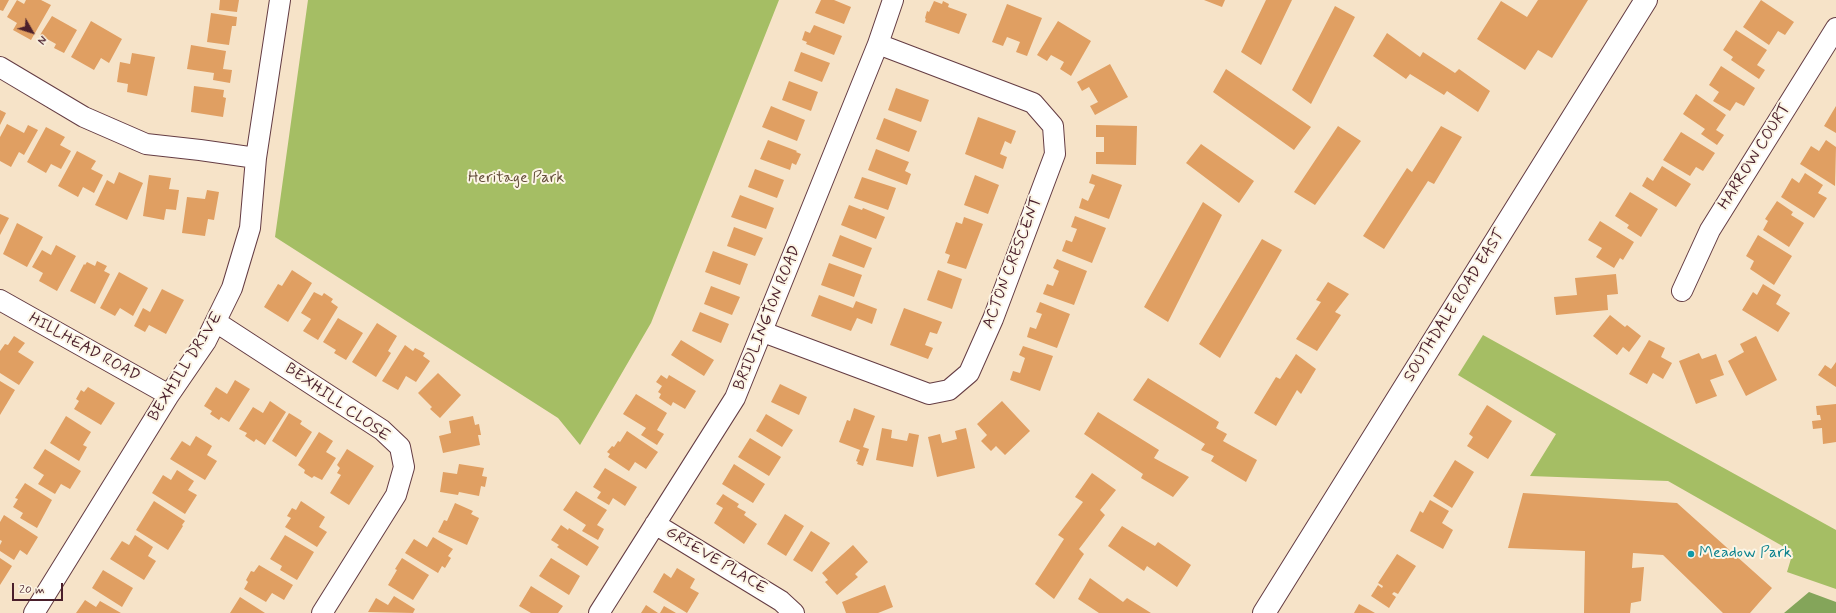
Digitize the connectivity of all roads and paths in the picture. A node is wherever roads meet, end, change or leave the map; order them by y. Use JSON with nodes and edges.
{"nodes":[{"id":1,"x":280,"y":0,"type":"edge"},
{"id":2,"x":893,"y":0,"type":"edge"},
{"id":3,"x":1646,"y":0,"type":"edge"},
{"id":4,"x":1836,"y":28,"type":"edge"},
{"id":5,"x":878,"y":44,"type":"junction"},
{"id":6,"x":0,"y":68,"type":"edge"},
{"id":7,"x":256,"y":158,"type":"junction"},
{"id":8,"x":1682,"y":291,"type":"dead end"},
{"id":9,"x":0,"y":300,"type":"edge"},
{"id":10,"x":216,"y":322,"type":"junction"},
{"id":11,"x":763,"y":332,"type":"junction"},
{"id":12,"x":169,"y":395,"type":"junction"},
{"id":13,"x":655,"y":524,"type":"junction"},
{"id":14,"x":34,"y":613,"type":"edge"},
{"id":15,"x":322,"y":613,"type":"edge"},
{"id":16,"x":600,"y":613,"type":"edge"},
{"id":17,"x":794,"y":613,"type":"edge"},
{"id":18,"x":1264,"y":613,"type":"edge"}],
"edges":[{"from":1,"to":7,"type":"street","name":"BEXHILL DRIVE"},
{"from":2,"to":5,"type":"street","name":"BRIDLINGTON ROAD"},
{"from":3,"to":18,"type":"main road","name":"SOUTHDALE ROAD EAST"},
{"from":4,"to":8,"type":"street","name":"HARROW COURT"},
{"from":5,"to":11,"type":"street","name":"BRIDLINGTON ROAD"},
{"from":5,"to":11,"type":"street","name":"ACTON CRESCENT"},
{"from":6,"to":7,"type":"street"},
{"from":7,"to":10,"type":"street","name":"BEXHILL DRIVE"},
{"from":9,"to":12,"type":"street","name":"HILLHEAD ROAD"},
{"from":10,"to":12,"type":"street","name":"BEXHILL DRIVE"},
{"from":10,"to":15,"type":"street","name":"BEXHILL CLOSE"},
{"from":11,"to":13,"type":"street","name":"BRIDLINGTON ROAD"},
{"from":12,"to":14,"type":"street","name":"BEXHILL DRIVE"},
{"from":13,"to":16,"type":"street","name":"BRIDLINGTON ROAD"},
{"from":13,"to":17,"type":"street","name":"GRIEVE PLACE"}]}
